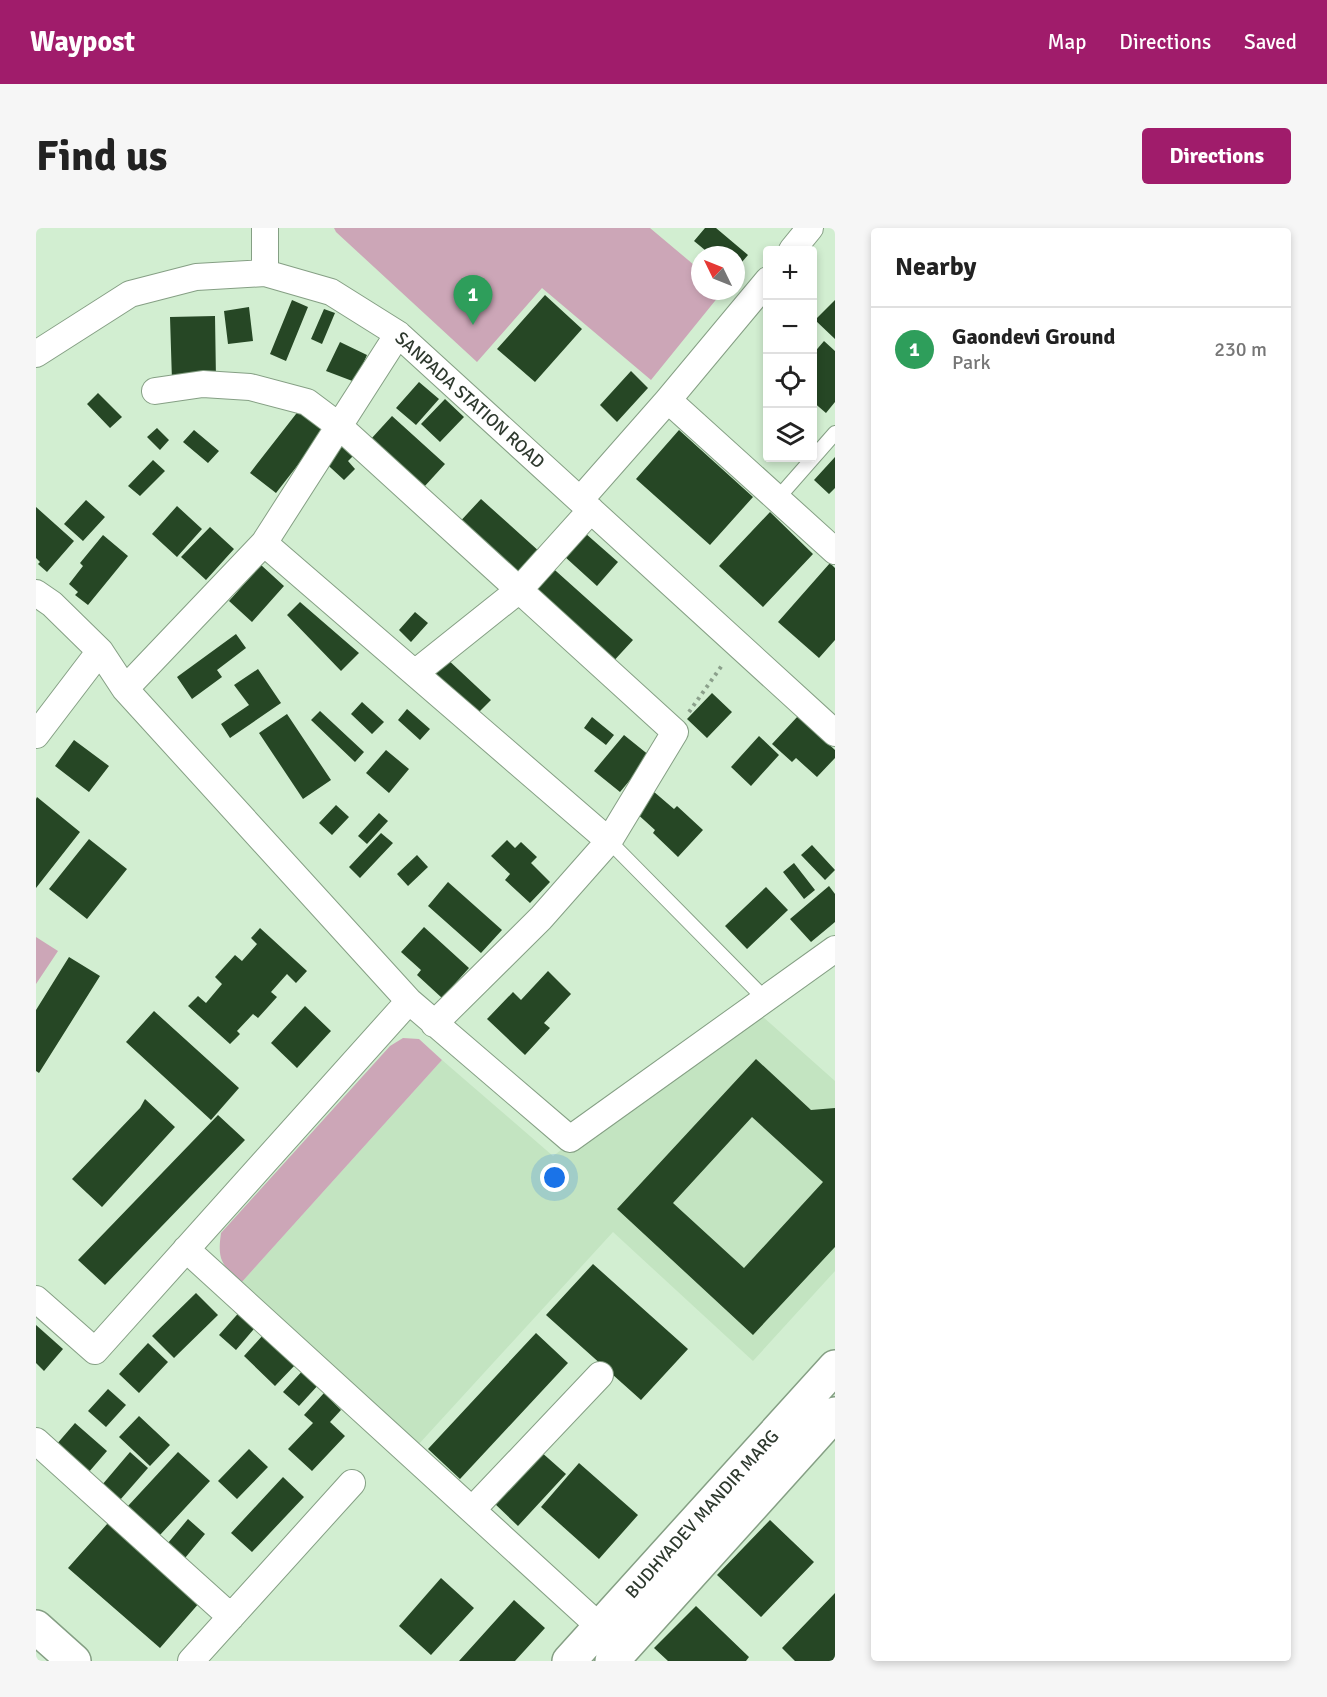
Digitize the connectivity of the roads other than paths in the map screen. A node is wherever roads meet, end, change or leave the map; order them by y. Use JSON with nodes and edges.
{"nodes":[{"id":1,"x":265,"y":228,"type":"edge"},
{"id":2,"x":810,"y":228,"type":"edge"},
{"id":3,"x":795,"y":246,"type":"edge"},
{"id":4,"x":265,"y":273,"type":"junction"},
{"id":5,"x":763,"y":286,"type":"edge"},
{"id":6,"x":398,"y":334,"type":"junction"},
{"id":7,"x":36,"y":354,"type":"edge"},
{"id":8,"x":154,"y":391,"type":"dead end"},
{"id":9,"x":668,"y":400,"type":"junction"},
{"id":10,"x":339,"y":426,"type":"junction"},
{"id":11,"x":835,"y":433,"type":"edge"},
{"id":12,"x":777,"y":499,"type":"junction"},
{"id":13,"x":585,"y":505,"type":"junction"},
{"id":14,"x":264,"y":543,"type":"junction"},
{"id":15,"x":835,"y":551,"type":"edge"},
{"id":16,"x":519,"y":590,"type":"junction"},
{"id":17,"x":36,"y":593,"type":"edge"},
{"id":18,"x":100,"y":651,"type":"junction"},
{"id":19,"x":414,"y":673,"type":"junction"},
{"id":20,"x":124,"y":689,"type":"junction"},
{"id":21,"x":835,"y":733,"type":"edge"},
{"id":22,"x":36,"y":735,"type":"edge"},
{"id":23,"x":609,"y":841,"type":"junction"},
{"id":24,"x":835,"y":949,"type":"edge"},
{"id":25,"x":765,"y":999,"type":"junction"},
{"id":26,"x":409,"y":1000,"type":"junction"},
{"id":27,"x":434,"y":1023,"type":"junction"},
{"id":28,"x":186,"y":1249,"type":"junction"},
{"id":29,"x":36,"y":1299,"type":"edge"},
{"id":30,"x":835,"y":1367,"type":"edge"},
{"id":31,"x":600,"y":1375,"type":"dead end"},
{"id":32,"x":835,"y":1414,"type":"edge"},
{"id":33,"x":36,"y":1441,"type":"edge"},
{"id":34,"x":352,"y":1483,"type":"dead end"},
{"id":35,"x":472,"y":1510,"type":"junction"},
{"id":36,"x":231,"y":1617,"type":"junction"},
{"id":37,"x":36,"y":1627,"type":"edge"},
{"id":38,"x":600,"y":1627,"type":"junction"},
{"id":39,"x":74,"y":1661,"type":"edge"},
{"id":40,"x":191,"y":1661,"type":"edge"},
{"id":41,"x":569,"y":1661,"type":"edge"},
{"id":42,"x":612,"y":1661,"type":"edge"}],
"edges":[{"from":1,"to":4,"type":"street"},
{"from":2,"to":3,"type":"street"},
{"from":4,"to":6,"type":"street","name":"SANPADA STATION ROAD"},
{"from":4,"to":7,"type":"street","name":"SANPADA STATION ROAD"},
{"from":5,"to":9,"type":"street"},
{"from":6,"to":10,"type":"street"},
{"from":6,"to":13,"type":"street","name":"SANPADA STATION ROAD"},
{"from":8,"to":10,"type":"street"},
{"from":9,"to":12,"type":"street"},
{"from":9,"to":13,"type":"street"},
{"from":10,"to":14,"type":"street"},
{"from":10,"to":16,"type":"street"},
{"from":11,"to":12,"type":"lane"},
{"from":12,"to":15,"type":"street"},
{"from":13,"to":16,"type":"street"},
{"from":13,"to":21,"type":"street","name":"SANPADA STATION ROAD"},
{"from":14,"to":19,"type":"street"},
{"from":14,"to":20,"type":"street"},
{"from":16,"to":19,"type":"street"},
{"from":16,"to":23,"type":"street"},
{"from":17,"to":18,"type":"street"},
{"from":18,"to":20,"type":"street"},
{"from":18,"to":22,"type":"street"},
{"from":19,"to":23,"type":"street"},
{"from":20,"to":26,"type":"street"},
{"from":23,"to":25,"type":"lane"},
{"from":23,"to":27,"type":"street"},
{"from":24,"to":25,"type":"street"},
{"from":25,"to":27,"type":"street"},
{"from":26,"to":27,"type":"street"},
{"from":26,"to":28,"type":"street"},
{"from":28,"to":29,"type":"street"},
{"from":28,"to":35,"type":"street"},
{"from":30,"to":38,"type":"main road","name":"BUDHYADEV MANDIR MARG"},
{"from":31,"to":35,"type":"street"},
{"from":32,"to":42,"type":"main road","name":"BUDHYADEV MANDIR MARG"},
{"from":33,"to":36,"type":"street"},
{"from":34,"to":36,"type":"street"},
{"from":35,"to":38,"type":"street"},
{"from":36,"to":40,"type":"street"},
{"from":37,"to":39,"type":"main road"},
{"from":38,"to":41,"type":"main road","name":"BUDHYADEV MANDIR MARG"}]}
